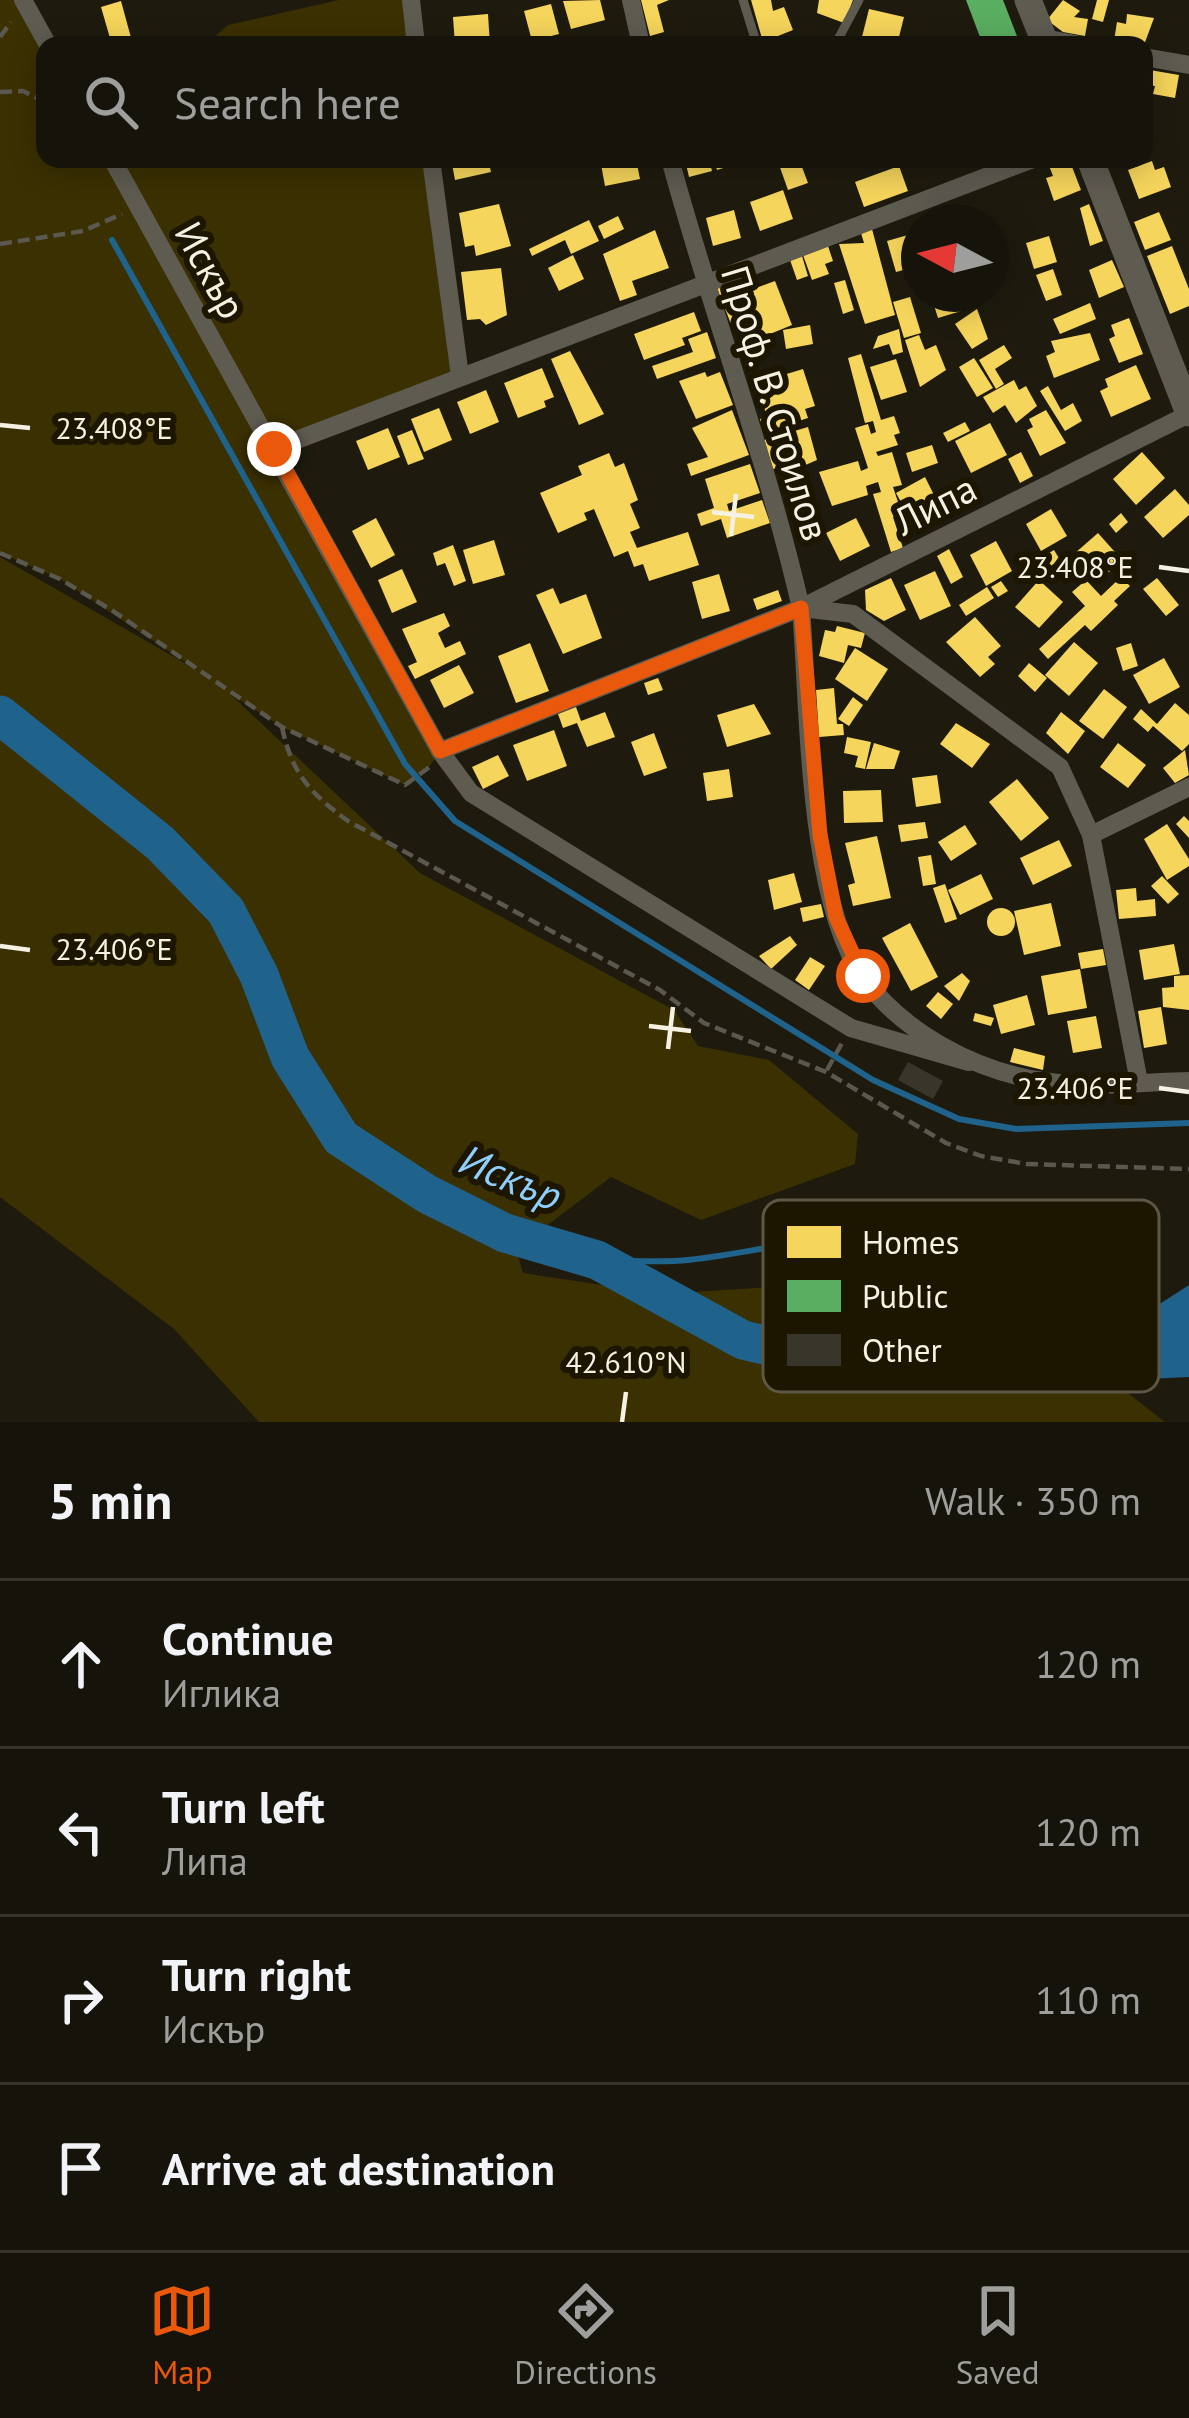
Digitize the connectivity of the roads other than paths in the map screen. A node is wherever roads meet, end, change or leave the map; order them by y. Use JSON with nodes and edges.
{"nodes":[{"id":1,"x":23,"y":0,"type":"edge"},
{"id":2,"x":410,"y":0,"type":"edge"},
{"id":3,"x":631,"y":0,"type":"edge"},
{"id":4,"x":743,"y":0,"type":"edge"},
{"id":5,"x":859,"y":0,"type":"edge"},
{"id":6,"x":1028,"y":0,"type":"edge"},
{"id":7,"x":43,"y":36,"type":"edge"},
{"id":8,"x":415,"y":36,"type":"edge"},
{"id":9,"x":638,"y":36,"type":"edge"},
{"id":10,"x":755,"y":36,"type":"edge"},
{"id":11,"x":840,"y":36,"type":"edge"},
{"id":12,"x":1043,"y":36,"type":"edge"},
{"id":13,"x":1153,"y":59,"type":"edge"},
{"id":14,"x":1189,"y":65,"type":"edge"},
{"id":15,"x":117,"y":168,"type":"edge"},
{"id":16,"x":432,"y":168,"type":"edge"},
{"id":17,"x":672,"y":168,"type":"edge"},
{"id":18,"x":1010,"y":168,"type":"edge"},
{"id":19,"x":1093,"y":168,"type":"edge"},
{"id":20,"x":704,"y":283,"type":"junction"},
{"id":21,"x":460,"y":376,"type":"junction"},
{"id":22,"x":1189,"y":414,"type":"edge"},
{"id":23,"x":274,"y":449,"type":"junction"},
{"id":24,"x":801,"y":608,"type":"junction"},
{"id":25,"x":435,"y":759,"type":"junction"},
{"id":26,"x":1189,"y":787,"type":"edge"},
{"id":27,"x":1091,"y":835,"type":"junction"},
{"id":28,"x":969,"y":1062,"type":"junction"},
{"id":29,"x":1189,"y":1081,"type":"edge"},
{"id":30,"x":1139,"y":1082,"type":"junction"}],
"edges":[{"from":1,"to":7,"type":"street"},
{"from":2,"to":8,"type":"street"},
{"from":3,"to":9,"type":"street"},
{"from":4,"to":10,"type":"lane"},
{"from":5,"to":11,"type":"lane"},
{"from":6,"to":12,"type":"street"},
{"from":13,"to":14,"type":"street"},
{"from":15,"to":23,"type":"street","name":"Искър"},
{"from":16,"to":21,"type":"street"},
{"from":17,"to":20,"type":"street","name":"Проф. В. Стоилов"},
{"from":18,"to":20,"type":"street"},
{"from":19,"to":22,"type":"street"},
{"from":20,"to":21,"type":"street"},
{"from":20,"to":24,"type":"street","name":"Проф. В. Стоилов"},
{"from":21,"to":23,"type":"street"},
{"from":22,"to":24,"type":"street","name":"Липа"},
{"from":23,"to":25,"type":"street","name":"Искър"},
{"from":24,"to":25,"type":"street","name":"Липа"},
{"from":24,"to":27,"type":"street"},
{"from":24,"to":28,"type":"street","name":"Проф. В. Стоилов"},
{"from":25,"to":28,"type":"street","name":"Искър"},
{"from":26,"to":27,"type":"street"},
{"from":27,"to":30,"type":"street"},
{"from":28,"to":30,"type":"street","name":"Искър"},
{"from":29,"to":30,"type":"street","name":"Искър"}]}
